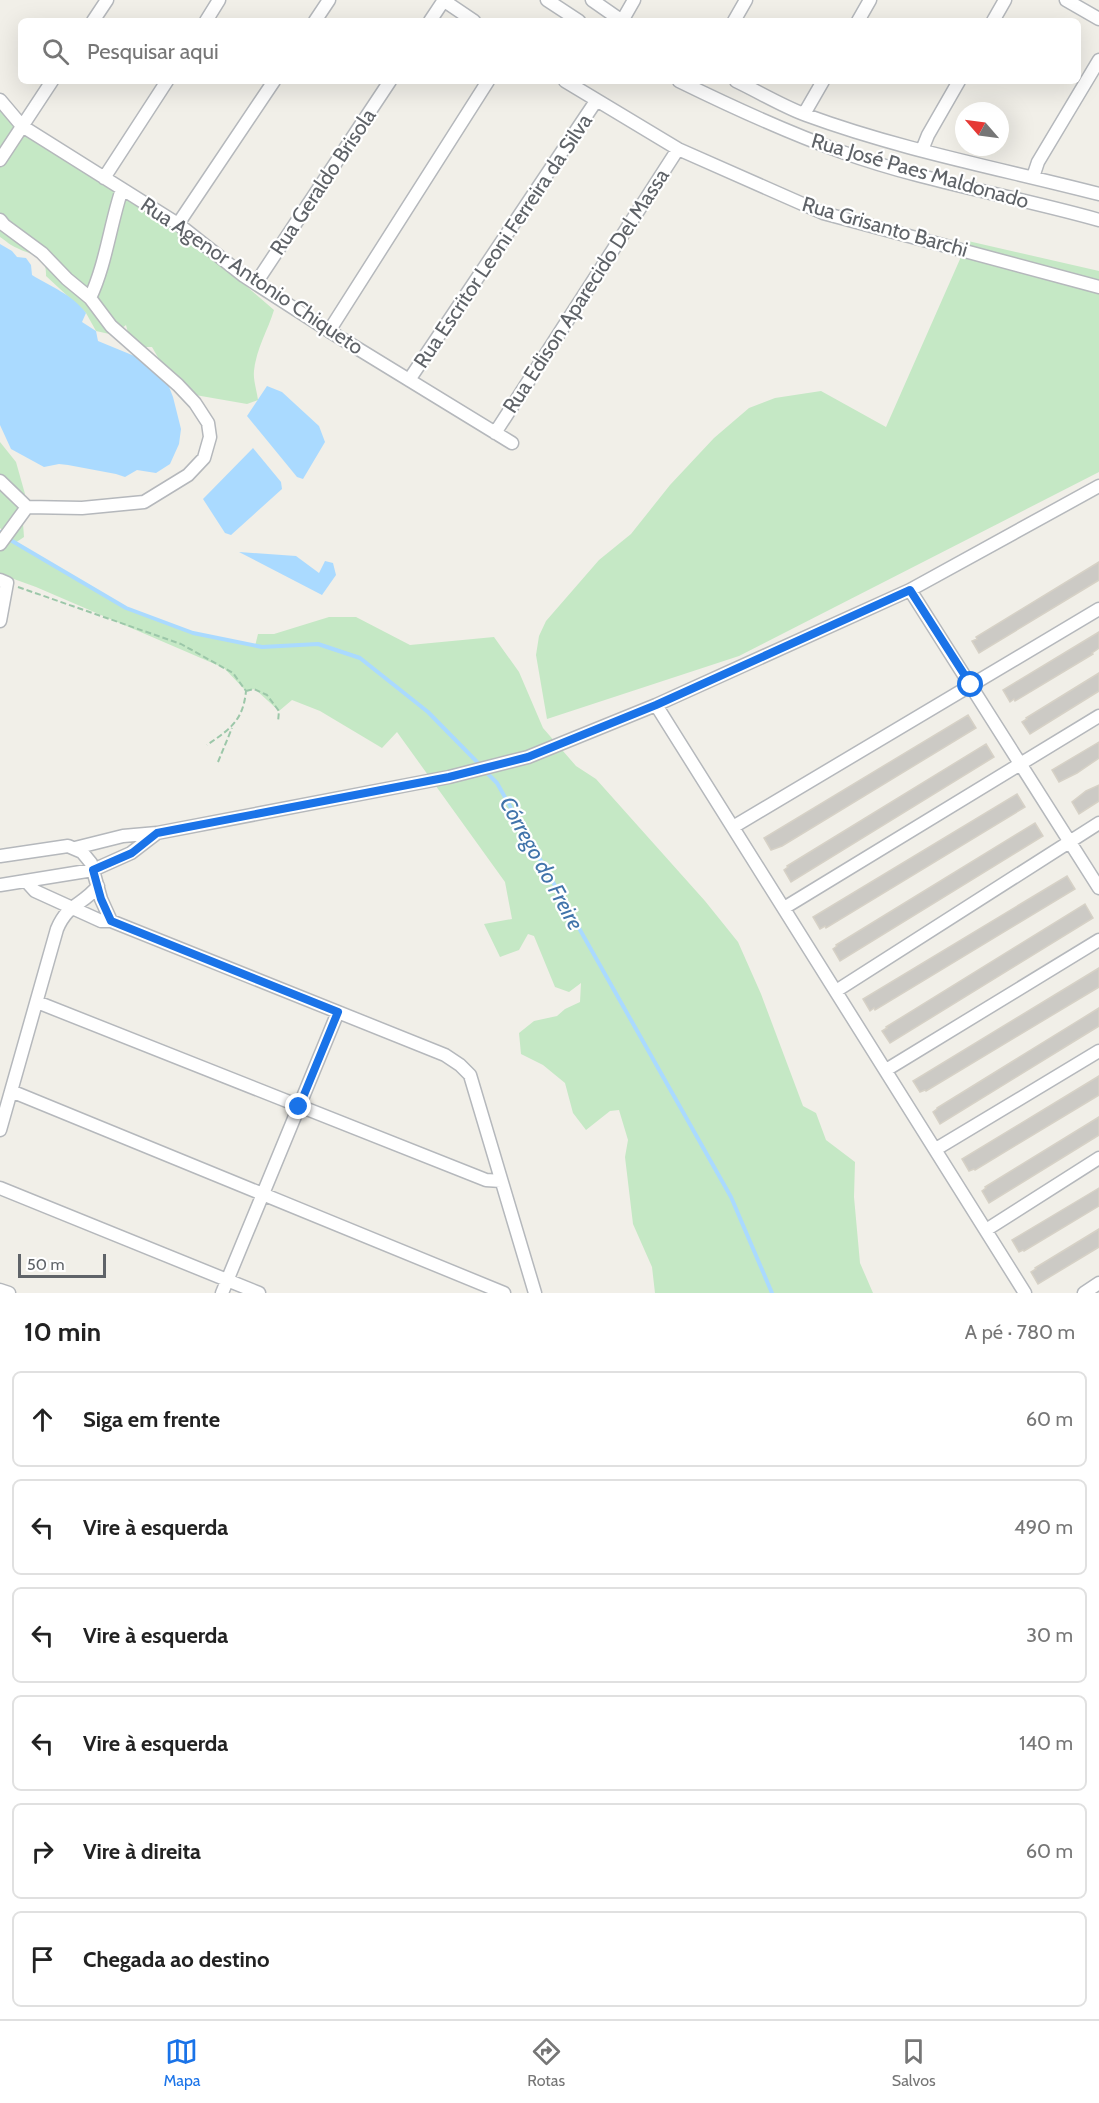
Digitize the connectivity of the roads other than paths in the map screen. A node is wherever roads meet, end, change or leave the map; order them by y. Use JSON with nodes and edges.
{"nodes":[{"id":1,"x":107,"y":0,"type":"edge"},
{"id":2,"x":219,"y":0,"type":"edge"},
{"id":3,"x":329,"y":0,"type":"edge"},
{"id":4,"x":443,"y":0,"type":"edge"},
{"id":5,"x":547,"y":0,"type":"edge"},
{"id":6,"x":592,"y":0,"type":"edge"},
{"id":7,"x":634,"y":0,"type":"edge"},
{"id":8,"x":746,"y":0,"type":"edge"},
{"id":9,"x":870,"y":0,"type":"edge"},
{"id":10,"x":1005,"y":0,"type":"edge"},
{"id":11,"x":1066,"y":0,"type":"edge"},
{"id":12,"x":95,"y":18,"type":"edge"},
{"id":13,"x":208,"y":18,"type":"edge"},
{"id":14,"x":317,"y":18,"type":"edge"},
{"id":15,"x":432,"y":18,"type":"edge"},
{"id":16,"x":470,"y":18,"type":"edge"},
{"id":17,"x":574,"y":18,"type":"edge"},
{"id":18,"x":618,"y":18,"type":"edge"},
{"id":19,"x":624,"y":18,"type":"edge"},
{"id":20,"x":736,"y":18,"type":"edge"},
{"id":21,"x":860,"y":18,"type":"edge"},
{"id":22,"x":995,"y":18,"type":"edge"},
{"id":23,"x":1099,"y":19,"type":"edge"},
{"id":24,"x":1099,"y":60,"type":"edge"},
{"id":25,"x":50,"y":84,"type":"edge"},
{"id":26,"x":165,"y":84,"type":"edge"},
{"id":27,"x":272,"y":84,"type":"edge"},
{"id":28,"x":388,"y":84,"type":"edge"},
{"id":29,"x":486,"y":84,"type":"edge"},
{"id":30,"x":570,"y":84,"type":"edge"},
{"id":31,"x":685,"y":84,"type":"edge"},
{"id":32,"x":742,"y":84,"type":"edge"},
{"id":33,"x":821,"y":84,"type":"edge"},
{"id":34,"x":957,"y":84,"type":"edge"},
{"id":35,"x":0,"y":100,"type":"edge"},
{"id":36,"x":596,"y":101,"type":"junction"},
{"id":37,"x":804,"y":114,"type":"junction"},
{"id":38,"x":22,"y":126,"type":"junction"},
{"id":39,"x":678,"y":149,"type":"junction"},
{"id":40,"x":922,"y":150,"type":"junction"},
{"id":41,"x":0,"y":160,"type":"edge"},
{"id":42,"x":1033,"y":177,"type":"junction"},
{"id":43,"x":104,"y":178,"type":"junction"},
{"id":44,"x":122,"y":189,"type":"junction"},
{"id":45,"x":1099,"y":194,"type":"edge"},
{"id":46,"x":0,"y":220,"type":"edge"},
{"id":47,"x":1099,"y":220,"type":"edge"},
{"id":48,"x":178,"y":224,"type":"junction"},
{"id":49,"x":256,"y":283,"type":"junction"},
{"id":50,"x":1099,"y":287,"type":"edge"},
{"id":51,"x":90,"y":298,"type":"junction"},
{"id":52,"x":329,"y":331,"type":"junction"},
{"id":53,"x":409,"y":380,"type":"junction"},
{"id":54,"x":495,"y":433,"type":"junction"},
{"id":55,"x":512,"y":443,"type":"dead end"},
{"id":56,"x":0,"y":481,"type":"edge"},
{"id":57,"x":1099,"y":486,"type":"edge"},
{"id":58,"x":27,"y":507,"type":"junction"},
{"id":59,"x":1,"y":542,"type":"edge"},
{"id":60,"x":3,"y":582,"type":"edge"},
{"id":61,"x":910,"y":590,"type":"junction"},
{"id":62,"x":1099,"y":609,"type":"edge"},
{"id":63,"x":0,"y":621,"type":"edge"},
{"id":64,"x":971,"y":685,"type":"junction"},
{"id":65,"x":656,"y":705,"type":"junction"},
{"id":66,"x":1099,"y":716,"type":"edge"},
{"id":67,"x":1020,"y":763,"type":"junction"},
{"id":68,"x":1099,"y":823,"type":"edge"},
{"id":69,"x":733,"y":827,"type":"junction"},
{"id":70,"x":157,"y":833,"type":"junction"},
{"id":71,"x":1069,"y":841,"type":"junction"},
{"id":72,"x":75,"y":848,"type":"junction"},
{"id":73,"x":0,"y":856,"type":"edge"},
{"id":74,"x":93,"y":870,"type":"junction"},
{"id":75,"x":27,"y":881,"type":"junction"},
{"id":76,"x":0,"y":885,"type":"edge"},
{"id":77,"x":98,"y":886,"type":"junction"},
{"id":78,"x":1099,"y":888,"type":"edge"},
{"id":79,"x":71,"y":907,"type":"junction"},
{"id":80,"x":784,"y":908,"type":"junction"},
{"id":81,"x":111,"y":921,"type":"junction"},
{"id":82,"x":1099,"y":940,"type":"edge"},
{"id":83,"x":836,"y":991,"type":"junction"},
{"id":84,"x":37,"y":1002,"type":"junction"},
{"id":85,"x":338,"y":1012,"type":"junction"},
{"id":86,"x":1099,"y":1051,"type":"edge"},
{"id":87,"x":886,"y":1070,"type":"junction"},
{"id":88,"x":11,"y":1091,"type":"junction"},
{"id":89,"x":299,"y":1107,"type":"junction"},
{"id":90,"x":0,"y":1130,"type":"edge"},
{"id":91,"x":936,"y":1149,"type":"junction"},
{"id":92,"x":1099,"y":1158,"type":"edge"},
{"id":93,"x":501,"y":1181,"type":"junction"},
{"id":94,"x":0,"y":1188,"type":"edge"},
{"id":95,"x":262,"y":1195,"type":"junction"},
{"id":96,"x":986,"y":1230,"type":"junction"},
{"id":97,"x":228,"y":1280,"type":"junction"},
{"id":98,"x":1099,"y":1283,"type":"edge"},
{"id":99,"x":0,"y":1290,"type":"edge"},
{"id":100,"x":9,"y":1293,"type":"edge"},
{"id":101,"x":222,"y":1293,"type":"edge"},
{"id":102,"x":259,"y":1293,"type":"edge"},
{"id":103,"x":504,"y":1293,"type":"edge"},
{"id":104,"x":535,"y":1293,"type":"edge"},
{"id":105,"x":1025,"y":1293,"type":"edge"},
{"id":106,"x":1083,"y":1293,"type":"edge"}],
"edges":[{"from":1,"to":12,"type":"street"},
{"from":2,"to":13,"type":"street"},
{"from":3,"to":14,"type":"street"},
{"from":4,"to":15,"type":"street"},
{"from":4,"to":16,"type":"street"},
{"from":5,"to":17,"type":"street"},
{"from":6,"to":18,"type":"street"},
{"from":7,"to":19,"type":"street"},
{"from":8,"to":20,"type":"street"},
{"from":9,"to":21,"type":"street"},
{"from":10,"to":22,"type":"street"},
{"from":11,"to":23,"type":"street"},
{"from":24,"to":42,"type":"street"},
{"from":25,"to":38,"type":"street"},
{"from":26,"to":43,"type":"street"},
{"from":27,"to":48,"type":"street"},
{"from":28,"to":49,"type":"street","name":"Rua Geraldo Brisola"},
{"from":29,"to":52,"type":"street"},
{"from":30,"to":36,"type":"street"},
{"from":31,"to":47,"type":"street","name":"Rua José Paes Maldonado"},
{"from":32,"to":37,"type":"street","name":"Rua José Paes Maldonado"},
{"from":33,"to":37,"type":"street"},
{"from":34,"to":40,"type":"street"},
{"from":35,"to":38,"type":"street","name":"Rua Agenor Antonio Chiqueto"},
{"from":36,"to":39,"type":"street","name":"Rua Grisanto Barchi"},
{"from":36,"to":53,"type":"street","name":"Rua Escritor Leoni Ferreira da Silva"},
{"from":37,"to":40,"type":"street","name":"Rua José Paes Maldonado"},
{"from":38,"to":41,"type":"street"},
{"from":38,"to":43,"type":"street","name":"Rua Agenor Antonio Chiqueto"},
{"from":39,"to":50,"type":"street","name":"Rua Grisanto Barchi"},
{"from":39,"to":54,"type":"street","name":"Rua Edison Aparecido Del Massa"},
{"from":40,"to":42,"type":"street","name":"Rua José Paes Maldonado"},
{"from":42,"to":45,"type":"street","name":"Rua José Paes Maldonado"},
{"from":43,"to":44,"type":"street","name":"Rua Agenor Antonio Chiqueto"},
{"from":44,"to":48,"type":"street","name":"Rua Agenor Antonio Chiqueto"},
{"from":44,"to":51,"type":"street"},
{"from":46,"to":51,"type":"street"},
{"from":48,"to":49,"type":"street","name":"Rua Agenor Antonio Chiqueto"},
{"from":49,"to":52,"type":"street","name":"Rua Agenor Antonio Chiqueto"},
{"from":51,"to":58,"type":"street"},
{"from":52,"to":53,"type":"street","name":"Rua Agenor Antonio Chiqueto"},
{"from":53,"to":54,"type":"street","name":"Rua Agenor Antonio Chiqueto"},
{"from":54,"to":55,"type":"street","name":"Rua Agenor Antonio Chiqueto"},
{"from":56,"to":58,"type":"street"},
{"from":57,"to":61,"type":"street"},
{"from":58,"to":59,"type":"street"},
{"from":60,"to":63,"type":"street"},
{"from":61,"to":64,"type":"street"},
{"from":61,"to":65,"type":"street"},
{"from":62,"to":64,"type":"street"},
{"from":64,"to":67,"type":"street"},
{"from":64,"to":69,"type":"street"},
{"from":65,"to":69,"type":"street"},
{"from":65,"to":70,"type":"street"},
{"from":66,"to":67,"type":"street"},
{"from":67,"to":71,"type":"street"},
{"from":67,"to":80,"type":"street"},
{"from":68,"to":71,"type":"street"},
{"from":69,"to":80,"type":"street"},
{"from":70,"to":72,"type":"street"},
{"from":70,"to":74,"type":"street"},
{"from":71,"to":78,"type":"street"},
{"from":71,"to":83,"type":"street"},
{"from":72,"to":73,"type":"street"},
{"from":72,"to":74,"type":"street"},
{"from":74,"to":75,"type":"street"},
{"from":74,"to":77,"type":"street"},
{"from":75,"to":76,"type":"street"},
{"from":75,"to":79,"type":"street"},
{"from":77,"to":79,"type":"street"},
{"from":77,"to":81,"type":"street"},
{"from":79,"to":81,"type":"street"},
{"from":79,"to":84,"type":"street"},
{"from":80,"to":83,"type":"street"},
{"from":81,"to":85,"type":"street"},
{"from":82,"to":87,"type":"street"},
{"from":83,"to":87,"type":"street"},
{"from":84,"to":88,"type":"street"},
{"from":84,"to":89,"type":"street"},
{"from":85,"to":89,"type":"street"},
{"from":85,"to":93,"type":"street"},
{"from":86,"to":91,"type":"street"},
{"from":87,"to":91,"type":"street"},
{"from":88,"to":90,"type":"street"},
{"from":88,"to":95,"type":"street"},
{"from":89,"to":93,"type":"street"},
{"from":89,"to":95,"type":"street"},
{"from":91,"to":96,"type":"street"},
{"from":92,"to":96,"type":"street"},
{"from":93,"to":104,"type":"street"},
{"from":94,"to":97,"type":"street"},
{"from":95,"to":97,"type":"street"},
{"from":95,"to":103,"type":"street"},
{"from":96,"to":105,"type":"street"},
{"from":97,"to":101,"type":"street"},
{"from":97,"to":102,"type":"street"},
{"from":98,"to":106,"type":"street"},
{"from":99,"to":100,"type":"street"}]}
